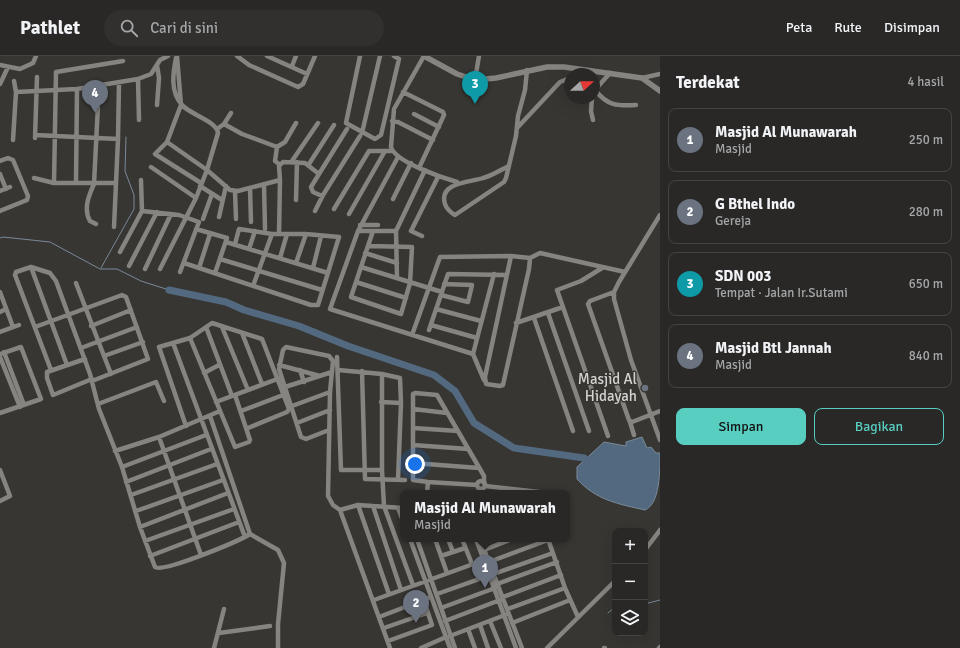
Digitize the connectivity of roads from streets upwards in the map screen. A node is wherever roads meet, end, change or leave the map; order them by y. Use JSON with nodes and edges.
{"nodes":[{"id":1,"x":36,"y":56,"type":"edge"},
{"id":2,"x":168,"y":56,"type":"edge"},
{"id":3,"x":176,"y":56,"type":"edge"},
{"id":4,"x":237,"y":56,"type":"edge"},
{"id":5,"x":267,"y":56,"type":"edge"},
{"id":6,"x":296,"y":56,"type":"edge"},
{"id":7,"x":315,"y":56,"type":"edge"},
{"id":8,"x":360,"y":56,"type":"edge"},
{"id":9,"x":380,"y":56,"type":"edge"},
{"id":10,"x":394,"y":56,"type":"edge"},
{"id":11,"x":424,"y":56,"type":"edge"},
{"id":12,"x":479,"y":56,"type":"edge"},
{"id":13,"x":123,"y":61,"type":"dead end"},
{"id":14,"x":0,"y":64,"type":"edge"},
{"id":15,"x":157,"y":65,"type":"junction"},
{"id":16,"x":292,"y":66,"type":"junction"},
{"id":17,"x":8,"y":67,"type":"junction"},
{"id":18,"x":527,"y":70,"type":"junction"},
{"id":19,"x":610,"y":73,"type":"junction"},
{"id":20,"x":307,"y":74,"type":"junction"},
{"id":21,"x":660,"y":74,"type":"edge"},
{"id":22,"x":37,"y":77,"type":"dead end"},
{"id":23,"x":642,"y":78,"type":"junction"},
{"id":24,"x":138,"y":79,"type":"junction"},
{"id":25,"x":475,"y":80,"type":"junction"},
{"id":26,"x":14,"y":81,"type":"dead end"},
{"id":27,"x":564,"y":81,"type":"edge"},
{"id":28,"x":119,"y":83,"type":"junction"},
{"id":29,"x":600,"y":83,"type":"edge"},
{"id":30,"x":0,"y":84,"type":"edge"},
{"id":31,"x":99,"y":85,"type":"junction"},
{"id":32,"x":77,"y":89,"type":"junction"},
{"id":33,"x":57,"y":91,"type":"junction"},
{"id":34,"x":660,"y":91,"type":"edge"},
{"id":35,"x":16,"y":92,"type":"junction"},
{"id":36,"x":36,"y":92,"type":"junction"},
{"id":37,"x":403,"y":92,"type":"junction"},
{"id":38,"x":600,"y":97,"type":"edge"},
{"id":39,"x":592,"y":104,"type":"edge"},
{"id":40,"x":157,"y":105,"type":"dead end"},
{"id":41,"x":181,"y":105,"type":"junction"},
{"id":42,"x":636,"y":105,"type":"dead end"},
{"id":43,"x":231,"y":113,"type":"dead end"},
{"id":44,"x":414,"y":114,"type":"dead end"},
{"id":45,"x":139,"y":120,"type":"dead end"},
{"id":46,"x":593,"y":120,"type":"dead end"},
{"id":47,"x":392,"y":121,"type":"junction"},
{"id":48,"x":296,"y":123,"type":"dead end"},
{"id":49,"x":318,"y":123,"type":"dead end"},
{"id":50,"x":224,"y":124,"type":"junction"},
{"id":51,"x":334,"y":125,"type":"dead end"},
{"id":52,"x":439,"y":127,"type":"junction"},
{"id":53,"x":517,"y":128,"type":"junction"},
{"id":54,"x":218,"y":129,"type":"junction"},
{"id":55,"x":347,"y":130,"type":"dead end"},
{"id":56,"x":56,"y":135,"type":"junction"},
{"id":57,"x":361,"y":135,"type":"junction"},
{"id":58,"x":77,"y":136,"type":"junction"},
{"id":59,"x":96,"y":138,"type":"junction"},
{"id":60,"x":118,"y":139,"type":"junction"},
{"id":61,"x":13,"y":140,"type":"dead end"},
{"id":62,"x":433,"y":140,"type":"junction"},
{"id":63,"x":167,"y":142,"type":"junction"},
{"id":64,"x":278,"y":147,"type":"junction"},
{"id":65,"x":385,"y":151,"type":"junction"},
{"id":66,"x":392,"y":152,"type":"junction"},
{"id":67,"x":398,"y":157,"type":"junction"},
{"id":68,"x":0,"y":161,"type":"edge"},
{"id":69,"x":295,"y":162,"type":"junction"},
{"id":70,"x":411,"y":163,"type":"junction"},
{"id":71,"x":280,"y":164,"type":"junction"},
{"id":72,"x":309,"y":164,"type":"junction"},
{"id":73,"x":509,"y":166,"type":"junction"},
{"id":74,"x":151,"y":167,"type":"dead end"},
{"id":75,"x":419,"y":168,"type":"junction"},
{"id":76,"x":207,"y":170,"type":"junction"},
{"id":77,"x":425,"y":170,"type":"junction"},
{"id":78,"x":0,"y":174,"type":"edge"},
{"id":79,"x":319,"y":174,"type":"junction"},
{"id":80,"x":438,"y":177,"type":"junction"},
{"id":81,"x":34,"y":178,"type":"dead end"},
{"id":82,"x":141,"y":180,"type":"dead end"},
{"id":83,"x":280,"y":180,"type":"junction"},
{"id":84,"x":457,"y":182,"type":"junction"},
{"id":85,"x":54,"y":183,"type":"junction"},
{"id":86,"x":76,"y":183,"type":"junction"},
{"id":87,"x":116,"y":183,"type":"junction"},
{"id":88,"x":94,"y":184,"type":"junction"},
{"id":89,"x":264,"y":184,"type":"junction"},
{"id":90,"x":201,"y":185,"type":"junction"},
{"id":91,"x":226,"y":186,"type":"junction"},
{"id":92,"x":250,"y":188,"type":"junction"},
{"id":93,"x":0,"y":191,"type":"edge"},
{"id":94,"x":235,"y":192,"type":"junction"},
{"id":95,"x":212,"y":194,"type":"junction"},
{"id":96,"x":322,"y":196,"type":"junction"},
{"id":97,"x":196,"y":198,"type":"junction"},
{"id":98,"x":393,"y":199,"type":"dead end"},
{"id":99,"x":222,"y":200,"type":"junction"},
{"id":100,"x":296,"y":200,"type":"dead end"},
{"id":101,"x":334,"y":209,"type":"dead end"},
{"id":102,"x":0,"y":211,"type":"edge"},
{"id":103,"x":142,"y":211,"type":"junction"},
{"id":104,"x":315,"y":211,"type":"dead end"},
{"id":105,"x":157,"y":212,"type":"junction"},
{"id":106,"x":171,"y":214,"type":"junction"},
{"id":107,"x":349,"y":214,"type":"dead end"},
{"id":108,"x":660,"y":215,"type":"edge"},
{"id":109,"x":219,"y":216,"type":"dead end"},
{"id":110,"x":186,"y":218,"type":"junction"},
{"id":111,"x":203,"y":219,"type":"dead end"},
{"id":112,"x":236,"y":219,"type":"dead end"},
{"id":113,"x":251,"y":222,"type":"dead end"},
{"id":114,"x":96,"y":224,"type":"dead end"},
{"id":115,"x":360,"y":225,"type":"junction"},
{"id":116,"x":378,"y":225,"type":"dead end"},
{"id":117,"x":114,"y":227,"type":"dead end"},
{"id":118,"x":196,"y":229,"type":"junction"},
{"id":119,"x":265,"y":229,"type":"dead end"},
{"id":120,"x":396,"y":230,"type":"junction"},
{"id":121,"x":255,"y":231,"type":"junction"},
{"id":122,"x":358,"y":231,"type":"junction"},
{"id":123,"x":373,"y":231,"type":"junction"},
{"id":124,"x":210,"y":234,"type":"junction"},
{"id":125,"x":272,"y":234,"type":"junction"},
{"id":126,"x":279,"y":234,"type":"junction"},
{"id":127,"x":287,"y":234,"type":"junction"},
{"id":128,"x":306,"y":234,"type":"junction"},
{"id":129,"x":321,"y":236,"type":"junction"},
{"id":130,"x":422,"y":236,"type":"dead end"},
{"id":131,"x":226,"y":242,"type":"junction"},
{"id":132,"x":234,"y":244,"type":"junction"},
{"id":133,"x":368,"y":246,"type":"junction"},
{"id":134,"x":396,"y":246,"type":"junction"},
{"id":135,"x":248,"y":249,"type":"junction"},
{"id":136,"x":120,"y":252,"type":"dead end"},
{"id":137,"x":365,"y":253,"type":"junction"},
{"id":138,"x":265,"y":254,"type":"junction"},
{"id":139,"x":511,"y":256,"type":"junction"},
{"id":140,"x":280,"y":258,"type":"junction"},
{"id":141,"x":530,"y":258,"type":"junction"},
{"id":142,"x":220,"y":259,"type":"junction"},
{"id":143,"x":184,"y":263,"type":"junction"},
{"id":144,"x":296,"y":263,"type":"junction"},
{"id":145,"x":397,"y":263,"type":"junction"},
{"id":146,"x":129,"y":266,"type":"dead end"},
{"id":147,"x":31,"y":267,"type":"junction"},
{"id":148,"x":361,"y":267,"type":"junction"},
{"id":149,"x":199,"y":268,"type":"junction"},
{"id":150,"x":312,"y":268,"type":"junction"},
{"id":151,"x":602,"y":268,"type":"junction"},
{"id":152,"x":145,"y":269,"type":"dead end"},
{"id":153,"x":160,"y":269,"type":"dead end"},
{"id":154,"x":258,"y":270,"type":"junction"},
{"id":155,"x":180,"y":272,"type":"dead end"},
{"id":156,"x":625,"y":272,"type":"junction"},
{"id":157,"x":215,"y":273,"type":"junction"},
{"id":158,"x":328,"y":273,"type":"junction"},
{"id":159,"x":494,"y":274,"type":"junction"},
{"id":160,"x":507,"y":275,"type":"junction"},
{"id":161,"x":397,"y":278,"type":"junction"},
{"id":162,"x":356,"y":282,"type":"junction"},
{"id":163,"x":76,"y":283,"type":"dead end"},
{"id":164,"x":410,"y":283,"type":"junction"},
{"id":165,"x":444,"y":284,"type":"junction"},
{"id":166,"x":253,"y":286,"type":"junction"},
{"id":167,"x":428,"y":287,"type":"junction"},
{"id":168,"x":322,"y":290,"type":"junction"},
{"id":169,"x":614,"y":292,"type":"junction"},
{"id":170,"x":0,"y":293,"type":"edge"},
{"id":171,"x":441,"y":293,"type":"junction"},
{"id":172,"x":406,"y":298,"type":"junction"},
{"id":173,"x":563,"y":307,"type":"junction"},
{"id":174,"x":6,"y":309,"type":"junction"},
{"id":175,"x":84,"y":309,"type":"junction"},
{"id":176,"x":436,"y":309,"type":"junction"},
{"id":177,"x":131,"y":310,"type":"junction"},
{"id":178,"x":0,"y":312,"type":"edge"},
{"id":179,"x":548,"y":313,"type":"junction"},
{"id":180,"x":67,"y":314,"type":"junction"},
{"id":181,"x":534,"y":318,"type":"junction"},
{"id":182,"x":50,"y":320,"type":"junction"},
{"id":183,"x":481,"y":321,"type":"junction"},
{"id":184,"x":516,"y":324,"type":"junction"},
{"id":185,"x":19,"y":325,"type":"dead end"},
{"id":186,"x":431,"y":325,"type":"junction"},
{"id":187,"x":91,"y":326,"type":"junction"},
{"id":188,"x":13,"y":327,"type":"junction"},
{"id":189,"x":35,"y":327,"type":"junction"},
{"id":190,"x":137,"y":327,"type":"junction"},
{"id":191,"x":206,"y":327,"type":"junction"},
{"id":192,"x":222,"y":327,"type":"junction"},
{"id":193,"x":429,"y":330,"type":"dead end"},
{"id":194,"x":0,"y":332,"type":"edge"},
{"id":195,"x":242,"y":333,"type":"junction"},
{"id":196,"x":412,"y":335,"type":"junction"},
{"id":197,"x":190,"y":338,"type":"junction"},
{"id":198,"x":477,"y":338,"type":"junction"},
{"id":199,"x":98,"y":341,"type":"junction"},
{"id":200,"x":143,"y":342,"type":"junction"},
{"id":201,"x":173,"y":343,"type":"junction"},
{"id":202,"x":81,"y":348,"type":"junction"},
{"id":203,"x":2,"y":353,"type":"edge"},
{"id":204,"x":473,"y":354,"type":"junction"},
{"id":205,"x":104,"y":356,"type":"junction"},
{"id":206,"x":0,"y":357,"type":"edge"},
{"id":207,"x":338,"y":357,"type":"dead end"},
{"id":208,"x":85,"y":359,"type":"junction"},
{"id":209,"x":279,"y":364,"type":"junction"},
{"id":210,"x":67,"y":365,"type":"junction"},
{"id":211,"x":220,"y":366,"type":"junction"},
{"id":212,"x":51,"y":370,"type":"junction"},
{"id":213,"x":300,"y":370,"type":"junction"},
{"id":214,"x":338,"y":370,"type":"junction"},
{"id":215,"x":362,"y":371,"type":"junction"},
{"id":216,"x":204,"y":372,"type":"junction"},
{"id":217,"x":332,"y":372,"type":"junction"},
{"id":218,"x":112,"y":374,"type":"junction"},
{"id":219,"x":382,"y":374,"type":"junction"},
{"id":220,"x":320,"y":376,"type":"junction"},
{"id":221,"x":279,"y":378,"type":"junction"},
{"id":222,"x":92,"y":380,"type":"junction"},
{"id":223,"x":484,"y":380,"type":"junction"},
{"id":224,"x":304,"y":382,"type":"junction"},
{"id":225,"x":262,"y":384,"type":"junction"},
{"id":226,"x":285,"y":387,"type":"junction"},
{"id":227,"x":248,"y":390,"type":"junction"},
{"id":228,"x":330,"y":392,"type":"junction"},
{"id":229,"x":283,"y":395,"type":"junction"},
{"id":230,"x":234,"y":396,"type":"junction"},
{"id":231,"x":164,"y":401,"type":"dead end"},
{"id":232,"x":216,"y":402,"type":"junction"},
{"id":233,"x":381,"y":402,"type":"junction"},
{"id":234,"x":401,"y":403,"type":"junction"},
{"id":235,"x":98,"y":404,"type":"junction"},
{"id":236,"x":22,"y":406,"type":"junction"},
{"id":237,"x":292,"y":406,"type":"junction"},
{"id":238,"x":330,"y":410,"type":"junction"},
{"id":239,"x":413,"y":410,"type":"junction"},
{"id":240,"x":220,"y":411,"type":"junction"},
{"id":241,"x":242,"y":411,"type":"junction"},
{"id":242,"x":660,"y":411,"type":"edge"},
{"id":243,"x":0,"y":412,"type":"edge"},
{"id":244,"x":447,"y":413,"type":"junction"},
{"id":245,"x":651,"y":415,"type":"junction"},
{"id":246,"x":210,"y":416,"type":"junction"},
{"id":247,"x":202,"y":420,"type":"junction"},
{"id":248,"x":660,"y":420,"type":"edge"},
{"id":249,"x":630,"y":422,"type":"junction"},
{"id":250,"x":654,"y":422,"type":"junction"},
{"id":251,"x":297,"y":423,"type":"junction"},
{"id":252,"x":186,"y":426,"type":"junction"},
{"id":253,"x":248,"y":428,"type":"junction"},
{"id":254,"x":413,"y":428,"type":"junction"},
{"id":255,"x":329,"y":430,"type":"junction"},
{"id":256,"x":573,"y":430,"type":"dead end"},
{"id":257,"x":458,"y":431,"type":"junction"},
{"id":258,"x":590,"y":431,"type":"dead end"},
{"id":259,"x":634,"y":435,"type":"dead end"},
{"id":260,"x":206,"y":436,"type":"junction"},
{"id":261,"x":608,"y":436,"type":"dead end"},
{"id":262,"x":159,"y":437,"type":"junction"},
{"id":263,"x":660,"y":440,"type":"edge"},
{"id":264,"x":413,"y":445,"type":"junction"},
{"id":265,"x":468,"y":449,"type":"junction"},
{"id":266,"x":211,"y":450,"type":"junction"},
{"id":267,"x":115,"y":451,"type":"junction"},
{"id":268,"x":165,"y":451,"type":"junction"},
{"id":269,"x":413,"y":462,"type":"junction"},
{"id":270,"x":217,"y":464,"type":"junction"},
{"id":271,"x":169,"y":466,"type":"junction"},
{"id":272,"x":122,"y":467,"type":"junction"},
{"id":273,"x":479,"y":468,"type":"junction"},
{"id":274,"x":0,"y":470,"type":"edge"},
{"id":275,"x":366,"y":470,"type":"junction"},
{"id":276,"x":382,"y":470,"type":"junction"},
{"id":277,"x":382,"y":479,"type":"junction"},
{"id":278,"x":175,"y":480,"type":"junction"},
{"id":279,"x":223,"y":480,"type":"junction"},
{"id":280,"x":398,"y":480,"type":"junction"},
{"id":281,"x":405,"y":480,"type":"dead end"},
{"id":282,"x":126,"y":482,"type":"junction"},
{"id":283,"x":428,"y":482,"type":"junction"},
{"id":284,"x":481,"y":487,"type":"edge"},
{"id":285,"x":427,"y":490,"type":"edge"},
{"id":286,"x":514,"y":490,"type":"edge"},
{"id":287,"x":228,"y":494,"type":"junction"},
{"id":288,"x":131,"y":495,"type":"junction"},
{"id":289,"x":180,"y":495,"type":"junction"},
{"id":290,"x":0,"y":501,"type":"edge"},
{"id":291,"x":358,"y":505,"type":"junction"},
{"id":292,"x":373,"y":506,"type":"junction"},
{"id":293,"x":384,"y":506,"type":"junction"},
{"id":294,"x":400,"y":508,"type":"edge"},
{"id":295,"x":234,"y":509,"type":"junction"},
{"id":296,"x":185,"y":510,"type":"junction"},
{"id":297,"x":340,"y":510,"type":"junction"},
{"id":298,"x":136,"y":511,"type":"junction"},
{"id":299,"x":239,"y":522,"type":"junction"},
{"id":300,"x":191,"y":524,"type":"junction"},
{"id":301,"x":140,"y":528,"type":"junction"},
{"id":302,"x":660,"y":530,"type":"edge"},
{"id":303,"x":250,"y":534,"type":"junction"},
{"id":304,"x":245,"y":537,"type":"junction"},
{"id":305,"x":196,"y":538,"type":"junction"},
{"id":306,"x":145,"y":542,"type":"junction"},
{"id":307,"x":411,"y":542,"type":"edge"},
{"id":308,"x":418,"y":542,"type":"edge"},
{"id":309,"x":436,"y":542,"type":"edge"},
{"id":310,"x":449,"y":542,"type":"edge"},
{"id":311,"x":463,"y":542,"type":"edge"},
{"id":312,"x":478,"y":542,"type":"edge"},
{"id":313,"x":481,"y":542,"type":"edge"},
{"id":314,"x":504,"y":542,"type":"edge"},
{"id":315,"x":542,"y":542,"type":"edge"},
{"id":316,"x":549,"y":542,"type":"edge"},
{"id":317,"x":648,"y":546,"type":"edge"},
{"id":318,"x":466,"y":548,"type":"junction"},
{"id":319,"x":484,"y":550,"type":"junction"},
{"id":320,"x":453,"y":552,"type":"junction"},
{"id":321,"x":553,"y":553,"type":"junction"},
{"id":322,"x":201,"y":555,"type":"junction"},
{"id":323,"x":150,"y":556,"type":"junction"},
{"id":324,"x":441,"y":556,"type":"junction"},
{"id":325,"x":487,"y":560,"type":"junction"},
{"id":326,"x":556,"y":562,"type":"junction"},
{"id":327,"x":472,"y":564,"type":"junction"},
{"id":328,"x":447,"y":573,"type":"junction"},
{"id":329,"x":560,"y":574,"type":"junction"},
{"id":330,"x":491,"y":575,"type":"junction"},
{"id":331,"x":432,"y":579,"type":"junction"},
{"id":332,"x":426,"y":581,"type":"junction"},
{"id":333,"x":612,"y":584,"type":"edge"},
{"id":334,"x":413,"y":585,"type":"junction"},
{"id":335,"x":496,"y":586,"type":"junction"},
{"id":336,"x":565,"y":588,"type":"junction"},
{"id":337,"x":401,"y":590,"type":"junction"},
{"id":338,"x":389,"y":594,"type":"junction"},
{"id":339,"x":437,"y":594,"type":"junction"},
{"id":340,"x":432,"y":597,"type":"junction"},
{"id":341,"x":501,"y":599,"type":"junction"},
{"id":342,"x":374,"y":600,"type":"junction"},
{"id":343,"x":570,"y":600,"type":"junction"},
{"id":344,"x":424,"y":601,"type":"junction"},
{"id":345,"x":441,"y":608,"type":"junction"},
{"id":346,"x":508,"y":609,"type":"junction"},
{"id":347,"x":224,"y":610,"type":"dead end"},
{"id":348,"x":427,"y":612,"type":"junction"},
{"id":349,"x":505,"y":615,"type":"junction"},
{"id":350,"x":379,"y":617,"type":"junction"},
{"id":351,"x":578,"y":617,"type":"junction"},
{"id":352,"x":445,"y":621,"type":"junction"},
{"id":353,"x":490,"y":621,"type":"junction"},
{"id":354,"x":512,"y":623,"type":"junction"},
{"id":355,"x":480,"y":625,"type":"junction"},
{"id":356,"x":270,"y":626,"type":"dead end"},
{"id":357,"x":384,"y":628,"type":"junction"},
{"id":358,"x":468,"y":629,"type":"junction"},
{"id":359,"x":219,"y":633,"type":"junction"},
{"id":360,"x":448,"y":637,"type":"junction"},
{"id":361,"x":388,"y":641,"type":"junction"},
{"id":362,"x":435,"y":645,"type":"edge"},
{"id":363,"x":214,"y":648,"type":"edge"},
{"id":364,"x":278,"y":648,"type":"edge"},
{"id":365,"x":390,"y":648,"type":"edge"},
{"id":366,"x":421,"y":648,"type":"edge"},
{"id":367,"x":450,"y":648,"type":"edge"},
{"id":368,"x":455,"y":648,"type":"edge"},
{"id":369,"x":475,"y":648,"type":"edge"},
{"id":370,"x":488,"y":648,"type":"edge"},
{"id":371,"x":501,"y":648,"type":"edge"},
{"id":372,"x":516,"y":648,"type":"edge"},
{"id":373,"x":522,"y":648,"type":"edge"},
{"id":374,"x":546,"y":648,"type":"edge"}],
"edges":[{"from":1,"to":17,"type":"street"},
{"from":2,"to":15,"type":"street"},
{"from":3,"to":41,"type":"street"},
{"from":4,"to":20,"type":"street"},
{"from":5,"to":16,"type":"street"},
{"from":6,"to":16,"type":"street"},
{"from":7,"to":20,"type":"street"},
{"from":8,"to":57,"type":"street"},
{"from":9,"to":57,"type":"street"},
{"from":10,"to":57,"type":"street"},
{"from":11,"to":25,"type":"street"},
{"from":11,"to":37,"type":"street"},
{"from":12,"to":25,"type":"street"},
{"from":13,"to":33,"type":"street"},
{"from":14,"to":17,"type":"street"},
{"from":15,"to":24,"type":"street"},
{"from":15,"to":40,"type":"street"},
{"from":16,"to":20,"type":"street"},
{"from":17,"to":30,"type":"street"},
{"from":18,"to":19,"type":"street"},
{"from":18,"to":25,"type":"street"},
{"from":18,"to":53,"type":"street"},
{"from":19,"to":23,"type":"street"},
{"from":19,"to":29,"type":"street"},
{"from":21,"to":23,"type":"street"},
{"from":22,"to":36,"type":"street"},
{"from":23,"to":34,"type":"street"},
{"from":24,"to":28,"type":"street"},
{"from":24,"to":45,"type":"street"},
{"from":26,"to":35,"type":"street"},
{"from":27,"to":53,"type":"street"},
{"from":28,"to":31,"type":"street"},
{"from":28,"to":60,"type":"street"},
{"from":31,"to":32,"type":"street"},
{"from":31,"to":59,"type":"street"},
{"from":32,"to":33,"type":"street"},
{"from":32,"to":58,"type":"street"},
{"from":33,"to":36,"type":"street"},
{"from":33,"to":56,"type":"street"},
{"from":35,"to":36,"type":"street"},
{"from":35,"to":61,"type":"street"},
{"from":36,"to":56,"type":"street"},
{"from":37,"to":47,"type":"street"},
{"from":37,"to":52,"type":"street"},
{"from":38,"to":42,"type":"street"},
{"from":39,"to":46,"type":"street"},
{"from":41,"to":54,"type":"street"},
{"from":41,"to":63,"type":"street"},
{"from":43,"to":50,"type":"street"},
{"from":44,"to":52,"type":"street"},
{"from":47,"to":62,"type":"street"},
{"from":47,"to":66,"type":"street"},
{"from":48,"to":64,"type":"street"},
{"from":49,"to":69,"type":"street"},
{"from":50,"to":54,"type":"street"},
{"from":50,"to":64,"type":"street"},
{"from":51,"to":72,"type":"street"},
{"from":52,"to":62,"type":"street"},
{"from":53,"to":73,"type":"street"},
{"from":54,"to":76,"type":"street"},
{"from":55,"to":79,"type":"street"},
{"from":56,"to":58,"type":"street"},
{"from":56,"to":85,"type":"street"},
{"from":57,"to":96,"type":"street"},
{"from":58,"to":59,"type":"street"},
{"from":58,"to":86,"type":"street"},
{"from":59,"to":60,"type":"street"},
{"from":59,"to":88,"type":"street"},
{"from":60,"to":87,"type":"street"},
{"from":62,"to":75,"type":"street"},
{"from":63,"to":76,"type":"street"},
{"from":63,"to":90,"type":"street"},
{"from":64,"to":71,"type":"street"},
{"from":65,"to":66,"type":"street"},
{"from":65,"to":101,"type":"street"},
{"from":65,"to":107,"type":"street"},
{"from":66,"to":67,"type":"street"},
{"from":67,"to":70,"type":"street"},
{"from":67,"to":115,"type":"street"},
{"from":68,"to":102,"type":"street"},
{"from":69,"to":71,"type":"street"},
{"from":69,"to":72,"type":"street"},
{"from":69,"to":100,"type":"street"},
{"from":70,"to":75,"type":"street"},
{"from":70,"to":98,"type":"street"},
{"from":71,"to":83,"type":"street"},
{"from":72,"to":79,"type":"street"},
{"from":73,"to":84,"type":"street"},
{"from":73,"to":84,"type":"street"},
{"from":74,"to":97,"type":"street"},
{"from":75,"to":77,"type":"street"},
{"from":76,"to":90,"type":"street"},
{"from":76,"to":91,"type":"street"},
{"from":77,"to":80,"type":"street"},
{"from":77,"to":120,"type":"street"},
{"from":78,"to":93,"type":"street"},
{"from":79,"to":96,"type":"street"},
{"from":80,"to":84,"type":"street"},
{"from":80,"to":130,"type":"street"},
{"from":81,"to":85,"type":"street"},
{"from":82,"to":103,"type":"street"},
{"from":83,"to":89,"type":"street"},
{"from":83,"to":126,"type":"street"},
{"from":85,"to":86,"type":"street"},
{"from":86,"to":88,"type":"street"},
{"from":87,"to":88,"type":"street"},
{"from":87,"to":117,"type":"street"},
{"from":88,"to":114,"type":"street"},
{"from":89,"to":92,"type":"street"},
{"from":89,"to":119,"type":"street"},
{"from":90,"to":95,"type":"street"},
{"from":90,"to":97,"type":"street"},
{"from":91,"to":94,"type":"street"},
{"from":91,"to":99,"type":"street"},
{"from":92,"to":94,"type":"street"},
{"from":92,"to":113,"type":"street"},
{"from":94,"to":112,"type":"street"},
{"from":95,"to":99,"type":"street"},
{"from":95,"to":111,"type":"street"},
{"from":96,"to":104,"type":"street"},
{"from":97,"to":110,"type":"street"},
{"from":99,"to":109,"type":"street"},
{"from":103,"to":105,"type":"street"},
{"from":103,"to":136,"type":"street"},
{"from":105,"to":106,"type":"street"},
{"from":105,"to":146,"type":"street"},
{"from":106,"to":110,"type":"street"},
{"from":106,"to":152,"type":"street"},
{"from":108,"to":156,"type":"street"},
{"from":110,"to":118,"type":"street"},
{"from":110,"to":153,"type":"street"},
{"from":115,"to":116,"type":"street"},
{"from":115,"to":122,"type":"street"},
{"from":118,"to":124,"type":"street"},
{"from":118,"to":143,"type":"street"},
{"from":120,"to":123,"type":"street"},
{"from":120,"to":134,"type":"street"},
{"from":121,"to":125,"type":"street"},
{"from":121,"to":132,"type":"street"},
{"from":121,"to":135,"type":"street"},
{"from":122,"to":123,"type":"street"},
{"from":122,"to":196,"type":"street"},
{"from":123,"to":133,"type":"street"},
{"from":124,"to":131,"type":"street"},
{"from":124,"to":149,"type":"street"},
{"from":125,"to":126,"type":"street"},
{"from":125,"to":138,"type":"street"},
{"from":126,"to":127,"type":"street"},
{"from":127,"to":128,"type":"street"},
{"from":127,"to":140,"type":"street"},
{"from":128,"to":129,"type":"street"},
{"from":128,"to":144,"type":"street"},
{"from":129,"to":150,"type":"street"},
{"from":129,"to":158,"type":"street"},
{"from":131,"to":132,"type":"street"},
{"from":131,"to":142,"type":"street"},
{"from":132,"to":135,"type":"street"},
{"from":133,"to":134,"type":"street"},
{"from":133,"to":137,"type":"street"},
{"from":134,"to":145,"type":"street"},
{"from":134,"to":164,"type":"street"},
{"from":135,"to":138,"type":"street"},
{"from":137,"to":145,"type":"street"},
{"from":137,"to":148,"type":"street"},
{"from":138,"to":140,"type":"street"},
{"from":138,"to":154,"type":"street"},
{"from":139,"to":141,"type":"street"},
{"from":139,"to":160,"type":"street"},
{"from":139,"to":167,"type":"street"},
{"from":140,"to":144,"type":"street"},
{"from":141,"to":151,"type":"street"},
{"from":141,"to":184,"type":"street"},
{"from":142,"to":154,"type":"street"},
{"from":142,"to":157,"type":"street"},
{"from":143,"to":149,"type":"street"},
{"from":143,"to":155,"type":"street"},
{"from":144,"to":150,"type":"street"},
{"from":145,"to":161,"type":"street"},
{"from":147,"to":180,"type":"street"},
{"from":147,"to":182,"type":"street"},
{"from":147,"to":189,"type":"street"},
{"from":148,"to":161,"type":"street"},
{"from":148,"to":162,"type":"street"},
{"from":149,"to":157,"type":"street"},
{"from":150,"to":158,"type":"street"},
{"from":151,"to":156,"type":"street"},
{"from":151,"to":173,"type":"street"},
{"from":154,"to":166,"type":"street"},
{"from":154,"to":168,"type":"street"},
{"from":156,"to":169,"type":"street"},
{"from":157,"to":166,"type":"street"},
{"from":158,"to":168,"type":"street"},
{"from":159,"to":160,"type":"street"},
{"from":159,"to":165,"type":"street"},
{"from":159,"to":183,"type":"street"},
{"from":160,"to":223,"type":"street"},
{"from":161,"to":164,"type":"street"},
{"from":162,"to":172,"type":"street"},
{"from":162,"to":172,"type":"street"},
{"from":163,"to":175,"type":"street"},
{"from":164,"to":167,"type":"street"},
{"from":164,"to":172,"type":"street"},
{"from":165,"to":171,"type":"street"},
{"from":165,"to":171,"type":"street"},
{"from":166,"to":168,"type":"street"},
{"from":167,"to":171,"type":"street"},
{"from":167,"to":196,"type":"street"},
{"from":169,"to":245,"type":"street"},
{"from":169,"to":249,"type":"street"},
{"from":170,"to":174,"type":"street"},
{"from":171,"to":176,"type":"street"},
{"from":173,"to":179,"type":"street"},
{"from":173,"to":261,"type":"street"},
{"from":174,"to":178,"type":"street"},
{"from":174,"to":188,"type":"street"},
{"from":175,"to":177,"type":"street"},
{"from":175,"to":180,"type":"street"},
{"from":175,"to":187,"type":"street"},
{"from":176,"to":183,"type":"street"},
{"from":176,"to":186,"type":"street"},
{"from":177,"to":187,"type":"street"},
{"from":177,"to":190,"type":"street"},
{"from":179,"to":181,"type":"street"},
{"from":179,"to":258,"type":"street"},
{"from":180,"to":182,"type":"street"},
{"from":180,"to":202,"type":"street"},
{"from":181,"to":184,"type":"street"},
{"from":181,"to":256,"type":"street"},
{"from":182,"to":189,"type":"street"},
{"from":182,"to":210,"type":"street"},
{"from":183,"to":198,"type":"street"},
{"from":184,"to":223,"type":"street"},
{"from":185,"to":188,"type":"street"},
{"from":186,"to":193,"type":"street"},
{"from":186,"to":198,"type":"street"},
{"from":187,"to":199,"type":"street"},
{"from":188,"to":194,"type":"street"},
{"from":189,"to":212,"type":"street"},
{"from":190,"to":199,"type":"street"},
{"from":190,"to":200,"type":"street"},
{"from":191,"to":192,"type":"street"},
{"from":191,"to":197,"type":"street"},
{"from":191,"to":211,"type":"street"},
{"from":192,"to":195,"type":"street"},
{"from":192,"to":227,"type":"street"},
{"from":195,"to":221,"type":"street"},
{"from":195,"to":225,"type":"street"},
{"from":196,"to":204,"type":"street"},
{"from":197,"to":201,"type":"street"},
{"from":197,"to":216,"type":"street"},
{"from":198,"to":204,"type":"street"},
{"from":199,"to":202,"type":"street"},
{"from":199,"to":205,"type":"street"},
{"from":200,"to":205,"type":"street"},
{"from":200,"to":218,"type":"street"},
{"from":201,"to":247,"type":"street"},
{"from":201,"to":252,"type":"street"},
{"from":202,"to":208,"type":"street"},
{"from":203,"to":236,"type":"street"},
{"from":203,"to":236,"type":"street"},
{"from":204,"to":223,"type":"street"},
{"from":205,"to":218,"type":"street"},
{"from":206,"to":236,"type":"street"},
{"from":207,"to":214,"type":"street"},
{"from":208,"to":210,"type":"street"},
{"from":208,"to":222,"type":"street"},
{"from":209,"to":213,"type":"street"},
{"from":209,"to":217,"type":"street"},
{"from":209,"to":221,"type":"street"},
{"from":210,"to":212,"type":"street"},
{"from":211,"to":216,"type":"street"},
{"from":211,"to":230,"type":"street"},
{"from":212,"to":222,"type":"street"},
{"from":213,"to":220,"type":"street"},
{"from":213,"to":224,"type":"street"},
{"from":214,"to":215,"type":"street"},
{"from":214,"to":275,"type":"street"},
{"from":215,"to":219,"type":"street"},
{"from":215,"to":275,"type":"street"},
{"from":216,"to":232,"type":"street"},
{"from":217,"to":220,"type":"street"},
{"from":217,"to":228,"type":"street"},
{"from":218,"to":222,"type":"street"},
{"from":219,"to":233,"type":"street"},
{"from":219,"to":234,"type":"street"},
{"from":220,"to":224,"type":"street"},
{"from":221,"to":225,"type":"street"},
{"from":221,"to":226,"type":"street"},
{"from":221,"to":229,"type":"street"},
{"from":222,"to":235,"type":"street"},
{"from":224,"to":226,"type":"street"},
{"from":225,"to":227,"type":"street"},
{"from":226,"to":237,"type":"street"},
{"from":227,"to":230,"type":"street"},
{"from":228,"to":237,"type":"street"},
{"from":228,"to":238,"type":"street"},
{"from":229,"to":241,"type":"street"},
{"from":229,"to":253,"type":"street"},
{"from":230,"to":232,"type":"street"},
{"from":230,"to":241,"type":"street"},
{"from":231,"to":235,"type":"street"},
{"from":232,"to":240,"type":"street"},
{"from":233,"to":234,"type":"street"},
{"from":233,"to":276,"type":"street"},
{"from":234,"to":280,"type":"street"},
{"from":235,"to":267,"type":"street"},
{"from":236,"to":243,"type":"street"},
{"from":237,"to":251,"type":"street"},
{"from":238,"to":251,"type":"street"},
{"from":238,"to":255,"type":"street"},
{"from":239,"to":244,"type":"street"},
{"from":239,"to":244,"type":"street"},
{"from":239,"to":254,"type":"street"},
{"from":240,"to":246,"type":"street"},
{"from":240,"to":253,"type":"street"},
{"from":241,"to":253,"type":"street"},
{"from":242,"to":245,"type":"street"},
{"from":244,"to":257,"type":"street"},
{"from":245,"to":249,"type":"street"},
{"from":245,"to":250,"type":"street"},
{"from":246,"to":247,"type":"street"},
{"from":246,"to":303,"type":"street"},
{"from":247,"to":252,"type":"street"},
{"from":247,"to":260,"type":"street"},
{"from":248,"to":250,"type":"street"},
{"from":249,"to":259,"type":"street"},
{"from":250,"to":263,"type":"street"},
{"from":251,"to":255,"type":"street"},
{"from":252,"to":262,"type":"street"},
{"from":254,"to":257,"type":"street"},
{"from":254,"to":264,"type":"street"},
{"from":255,"to":297,"type":"street"},
{"from":257,"to":265,"type":"street"},
{"from":260,"to":266,"type":"street"},
{"from":260,"to":268,"type":"street"},
{"from":262,"to":267,"type":"street"},
{"from":262,"to":268,"type":"street"},
{"from":264,"to":265,"type":"street"},
{"from":264,"to":269,"type":"street"},
{"from":265,"to":273,"type":"street"},
{"from":266,"to":270,"type":"street"},
{"from":266,"to":271,"type":"street"},
{"from":267,"to":272,"type":"street"},
{"from":268,"to":271,"type":"street"},
{"from":268,"to":272,"type":"street"},
{"from":269,"to":273,"type":"street"},
{"from":269,"to":283,"type":"street"},
{"from":270,"to":278,"type":"street"},
{"from":270,"to":279,"type":"street"},
{"from":271,"to":278,"type":"street"},
{"from":271,"to":282,"type":"street"},
{"from":272,"to":282,"type":"street"},
{"from":273,"to":284,"type":"street"},
{"from":274,"to":290,"type":"street"},
{"from":275,"to":276,"type":"street"},
{"from":275,"to":277,"type":"street"},
{"from":276,"to":277,"type":"street"},
{"from":277,"to":280,"type":"street"},
{"from":277,"to":293,"type":"street"},
{"from":278,"to":288,"type":"street"},
{"from":278,"to":289,"type":"street"},
{"from":279,"to":287,"type":"street"},
{"from":279,"to":289,"type":"street"},
{"from":280,"to":281,"type":"street"},
{"from":282,"to":288,"type":"street"},
{"from":283,"to":284,"type":"street"},
{"from":283,"to":285,"type":"street"},
{"from":284,"to":286,"type":"street"},
{"from":287,"to":295,"type":"street"},
{"from":287,"to":296,"type":"street"},
{"from":288,"to":298,"type":"street"},
{"from":289,"to":296,"type":"street"},
{"from":289,"to":298,"type":"street"},
{"from":291,"to":292,"type":"street"},
{"from":291,"to":297,"type":"street"},
{"from":291,"to":338,"type":"street"},
{"from":292,"to":293,"type":"street"},
{"from":292,"to":337,"type":"street"},
{"from":293,"to":294,"type":"street"},
{"from":293,"to":334,"type":"street"},
{"from":295,"to":299,"type":"street"},
{"from":295,"to":300,"type":"street"},
{"from":296,"to":300,"type":"street"},
{"from":296,"to":301,"type":"street"},
{"from":297,"to":342,"type":"street"},
{"from":298,"to":301,"type":"street"},
{"from":299,"to":304,"type":"street"},
{"from":299,"to":305,"type":"street"},
{"from":300,"to":305,"type":"street"},
{"from":300,"to":306,"type":"street"},
{"from":301,"to":306,"type":"street"},
{"from":302,"to":317,"type":"street"},
{"from":303,"to":304,"type":"street"},
{"from":303,"to":364,"type":"street"},
{"from":304,"to":322,"type":"street"},
{"from":305,"to":322,"type":"street"},
{"from":305,"to":323,"type":"street"},
{"from":306,"to":323,"type":"street"},
{"from":307,"to":332,"type":"street"},
{"from":308,"to":331,"type":"street"},
{"from":309,"to":324,"type":"street"},
{"from":310,"to":320,"type":"street"},
{"from":311,"to":318,"type":"street"},
{"from":312,"to":325,"type":"street"},
{"from":313,"to":319,"type":"street"},
{"from":314,"to":319,"type":"street"},
{"from":315,"to":325,"type":"street"},
{"from":316,"to":321,"type":"street"},
{"from":318,"to":320,"type":"street"},
{"from":318,"to":327,"type":"street"},
{"from":319,"to":325,"type":"street"},
{"from":320,"to":324,"type":"street"},
{"from":321,"to":326,"type":"street"},
{"from":321,"to":330,"type":"street"},
{"from":322,"to":323,"type":"street"},
{"from":324,"to":328,"type":"street"},
{"from":325,"to":327,"type":"street"},
{"from":325,"to":330,"type":"street"},
{"from":326,"to":329,"type":"street"},
{"from":326,"to":335,"type":"street"},
{"from":327,"to":328,"type":"street"},
{"from":328,"to":331,"type":"street"},
{"from":329,"to":336,"type":"street"},
{"from":329,"to":341,"type":"street"},
{"from":330,"to":335,"type":"street"},
{"from":330,"to":339,"type":"street"},
{"from":331,"to":332,"type":"street"},
{"from":331,"to":339,"type":"street"},
{"from":332,"to":334,"type":"street"},
{"from":332,"to":340,"type":"street"},
{"from":333,"to":351,"type":"street"},
{"from":334,"to":337,"type":"street"},
{"from":335,"to":341,"type":"street"},
{"from":335,"to":345,"type":"street"},
{"from":336,"to":343,"type":"street"},
{"from":336,"to":346,"type":"street"},
{"from":337,"to":338,"type":"street"},
{"from":338,"to":342,"type":"street"},
{"from":339,"to":345,"type":"street"},
{"from":340,"to":344,"type":"street"},
{"from":340,"to":360,"type":"street"},
{"from":341,"to":346,"type":"street"},
{"from":341,"to":349,"type":"street"},
{"from":341,"to":352,"type":"street"},
{"from":342,"to":350,"type":"street"},
{"from":343,"to":351,"type":"street"},
{"from":343,"to":354,"type":"street"},
{"from":344,"to":348,"type":"street"},
{"from":344,"to":350,"type":"street"},
{"from":345,"to":352,"type":"street"},
{"from":346,"to":354,"type":"street"},
{"from":347,"to":359,"type":"street"},
{"from":348,"to":357,"type":"street"},
{"from":348,"to":361,"type":"street"},
{"from":349,"to":353,"type":"street"},
{"from":349,"to":372,"type":"street"},
{"from":350,"to":357,"type":"street"},
{"from":351,"to":374,"type":"street"},
{"from":352,"to":360,"type":"street"},
{"from":353,"to":355,"type":"street"},
{"from":353,"to":371,"type":"street"},
{"from":354,"to":373,"type":"street"},
{"from":355,"to":358,"type":"street"},
{"from":355,"to":370,"type":"street"},
{"from":356,"to":359,"type":"street"},
{"from":357,"to":361,"type":"street"},
{"from":358,"to":360,"type":"street"},
{"from":358,"to":369,"type":"street"},
{"from":359,"to":363,"type":"street"},
{"from":360,"to":362,"type":"street"},
{"from":360,"to":367,"type":"street"},
{"from":360,"to":368,"type":"street"},
{"from":361,"to":365,"type":"street"},
{"from":362,"to":366,"type":"street"}]}
